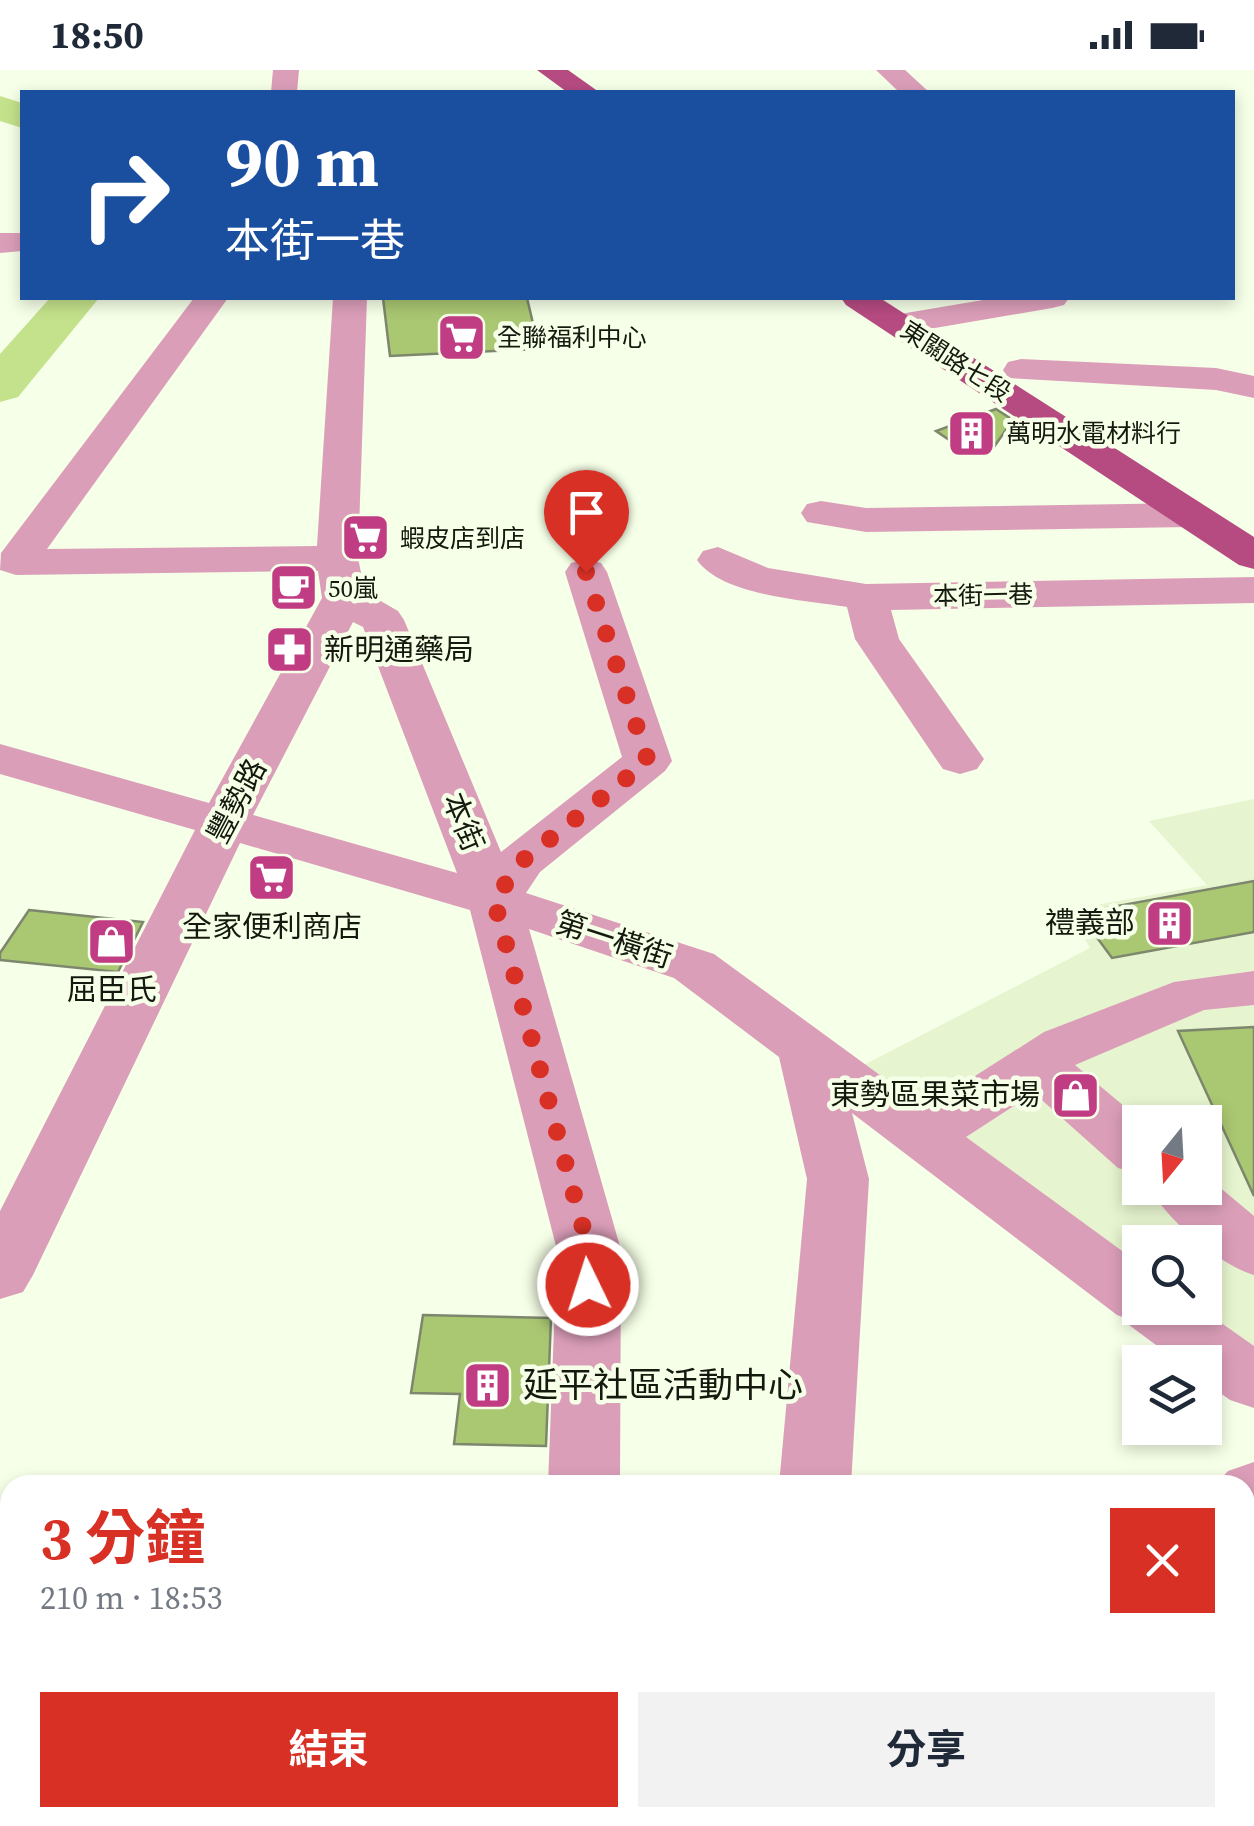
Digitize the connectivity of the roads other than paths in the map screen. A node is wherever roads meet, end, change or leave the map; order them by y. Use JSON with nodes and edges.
{"nodes":[{"id":1,"x":889,"y":70,"type":"edge"},
{"id":2,"x":540,"y":82,"type":"edge"},
{"id":3,"x":577,"y":90,"type":"edge"},
{"id":4,"x":914,"y":90,"type":"edge"},
{"id":5,"x":210,"y":300,"type":"edge"},
{"id":6,"x":350,"y":300,"type":"edge"},
{"id":7,"x":865,"y":300,"type":"edge"},
{"id":8,"x":1041,"y":300,"type":"edge"},
{"id":9,"x":903,"y":311,"type":"edge"},
{"id":10,"x":940,"y":318,"type":"junction"},
{"id":11,"x":1022,"y":370,"type":"junction"},
{"id":12,"x":1254,"y":388,"type":"edge"},
{"id":13,"x":820,"y":513,"type":"dead end"},
{"id":14,"x":1190,"y":514,"type":"junction"},
{"id":15,"x":1254,"y":518,"type":"edge"},
{"id":16,"x":1254,"y":556,"type":"edge"},
{"id":17,"x":718,"y":560,"type":"dead end"},
{"id":18,"x":586,"y":572,"type":"dead end"},
{"id":19,"x":341,"y":578,"type":"junction"},
{"id":20,"x":1254,"y":590,"type":"edge"},
{"id":21,"x":866,"y":597,"type":"junction"},
{"id":22,"x":960,"y":758,"type":"dead end"},
{"id":23,"x":0,"y":759,"type":"edge"},
{"id":24,"x":225,"y":822,"type":"junction"},
{"id":25,"x":494,"y":900,"type":"junction"},
{"id":26,"x":1254,"y":988,"type":"edge"},
{"id":27,"x":806,"y":1050,"type":"junction"},
{"id":28,"x":1036,"y":1062,"type":"junction"},
{"id":29,"x":923,"y":1137,"type":"junction"},
{"id":30,"x":1122,"y":1137,"type":"edge"},
{"id":31,"x":1200,"y":1205,"type":"edge"},
{"id":32,"x":1254,"y":1252,"type":"edge"},
{"id":33,"x":0,"y":1275,"type":"edge"},
{"id":34,"x":1122,"y":1285,"type":"edge"},
{"id":35,"x":1177,"y":1325,"type":"edge"},
{"id":36,"x":1254,"y":1382,"type":"edge"},
{"id":37,"x":584,"y":1475,"type":"edge"},
{"id":38,"x":816,"y":1475,"type":"edge"}],
"edges":[{"from":1,"to":4,"type":"street"},
{"from":2,"to":3,"type":"main road"},
{"from":5,"to":19,"type":"street"},
{"from":6,"to":19,"type":"street","name":"豐勢路"},
{"from":7,"to":9,"type":"main road","name":"東關路七段"},
{"from":8,"to":10,"type":"street"},
{"from":9,"to":10,"type":"main road","name":"東關路七段"},
{"from":9,"to":14,"type":"main road","name":"東關路七段"},
{"from":10,"to":11,"type":"main road","name":"東關路七段"},
{"from":11,"to":12,"type":"street"},
{"from":11,"to":15,"type":"main road","name":"東關路七段"},
{"from":13,"to":14,"type":"street"},
{"from":14,"to":16,"type":"main road","name":"東關路七段"},
{"from":17,"to":21,"type":"street","name":"本街一巷"},
{"from":18,"to":25,"type":"street"},
{"from":19,"to":24,"type":"street","name":"豐勢路"},
{"from":19,"to":25,"type":"street","name":"本街"},
{"from":20,"to":21,"type":"street","name":"本街一巷"},
{"from":21,"to":22,"type":"street"},
{"from":23,"to":24,"type":"street","name":"第一橫街"},
{"from":24,"to":25,"type":"street","name":"第一橫街"},
{"from":24,"to":33,"type":"street","name":"豐勢路"},
{"from":25,"to":27,"type":"street","name":"第一橫街"},
{"from":25,"to":37,"type":"street","name":"本街"},
{"from":26,"to":28,"type":"street"},
{"from":27,"to":29,"type":"street","name":"第一橫街"},
{"from":27,"to":38,"type":"street"},
{"from":28,"to":29,"type":"street"},
{"from":28,"to":30,"type":"street"},
{"from":29,"to":34,"type":"street","name":"第一橫街"},
{"from":31,"to":32,"type":"street"},
{"from":35,"to":36,"type":"street"}]}
